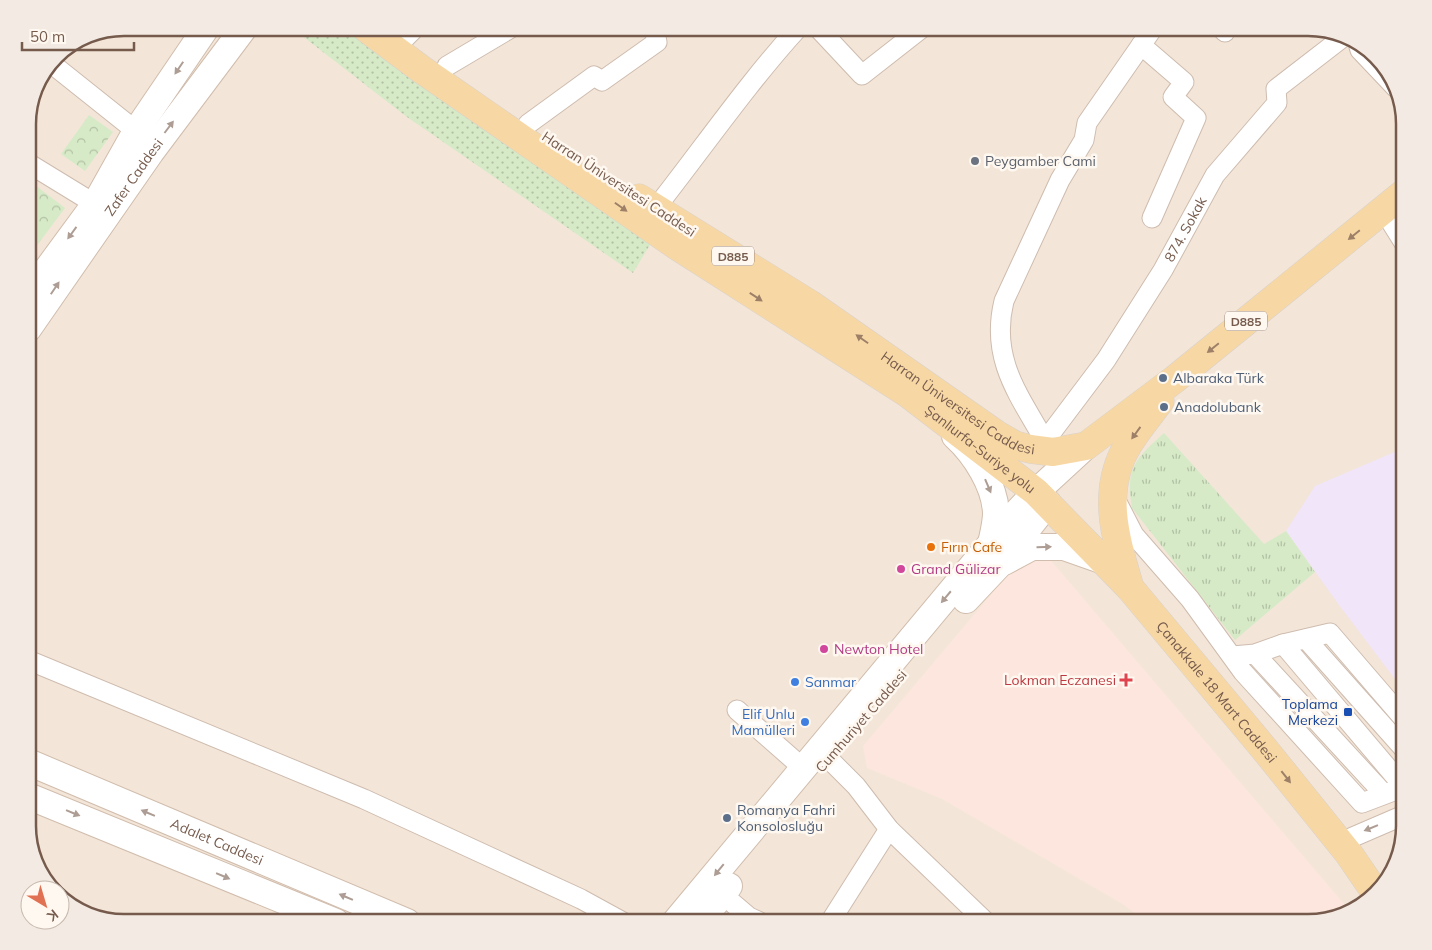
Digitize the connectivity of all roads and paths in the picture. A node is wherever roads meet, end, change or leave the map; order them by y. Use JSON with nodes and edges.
{"nodes":[{"id":1,"x":201,"y":36,"type":"edge"},
{"id":2,"x":238,"y":36,"type":"edge"},
{"id":3,"x":377,"y":36,"type":"edge"},
{"id":4,"x":409,"y":36,"type":"edge"},
{"id":5,"x":498,"y":36,"type":"edge"},
{"id":6,"x":656,"y":36,"type":"edge"},
{"id":7,"x":791,"y":36,"type":"edge"},
{"id":8,"x":826,"y":36,"type":"edge"},
{"id":9,"x":912,"y":36,"type":"edge"},
{"id":10,"x":1147,"y":36,"type":"edge"},
{"id":11,"x":1338,"y":41,"type":"edge"},
{"id":12,"x":1141,"y":45,"type":"junction"},
{"id":13,"x":447,"y":66,"type":"junction"},
{"id":14,"x":57,"y":68,"type":"edge"},
{"id":15,"x":528,"y":124,"type":"junction"},
{"id":16,"x":136,"y":132,"type":"junction"},
{"id":17,"x":36,"y":168,"type":"edge"},
{"id":18,"x":1396,"y":200,"type":"edge"},
{"id":19,"x":94,"y":204,"type":"junction"},
{"id":20,"x":655,"y":209,"type":"junction"},
{"id":21,"x":1384,"y":211,"type":"junction"},
{"id":22,"x":1152,"y":218,"type":"dead end"},
{"id":23,"x":1396,"y":230,"type":"edge"},
{"id":24,"x":36,"y":277,"type":"edge"},
{"id":25,"x":36,"y":317,"type":"edge"},
{"id":26,"x":1175,"y":380,"type":"junction"},
{"id":27,"x":912,"y":397,"type":"junction"},
{"id":28,"x":1086,"y":446,"type":"junction"},
{"id":29,"x":1113,"y":486,"type":"junction"},
{"id":30,"x":1042,"y":497,"type":"junction"},
{"id":31,"x":995,"y":554,"type":"junction"},
{"id":32,"x":1100,"y":560,"type":"junction"},
{"id":33,"x":1130,"y":588,"type":"junction"},
{"id":34,"x":1306,"y":638,"type":"junction"},
{"id":35,"x":1283,"y":644,"type":"junction"},
{"id":36,"x":1255,"y":654,"type":"junction"},
{"id":37,"x":1233,"y":656,"type":"junction"},
{"id":38,"x":36,"y":663,"type":"edge"},
{"id":39,"x":737,"y":710,"type":"dead end"},
{"id":40,"x":1396,"y":710,"type":"edge"},
{"id":41,"x":1396,"y":740,"type":"edge"},
{"id":42,"x":828,"y":758,"type":"junction"},
{"id":43,"x":36,"y":765,"type":"edge"},
{"id":44,"x":804,"y":769,"type":"junction"},
{"id":45,"x":1396,"y":778,"type":"edge"},
{"id":46,"x":1396,"y":790,"type":"edge"},
{"id":47,"x":1384,"y":794,"type":"junction"},
{"id":48,"x":36,"y":799,"type":"edge"},
{"id":49,"x":1396,"y":818,"type":"edge"},
{"id":50,"x":889,"y":829,"type":"junction"},
{"id":51,"x":1339,"y":843,"type":"junction"},
{"id":52,"x":1371,"y":887,"type":"edge"},
{"id":53,"x":722,"y":894,"type":"junction"},
{"id":54,"x":316,"y":914,"type":"edge"},
{"id":55,"x":388,"y":914,"type":"edge"},
{"id":56,"x":608,"y":914,"type":"edge"},
{"id":57,"x":682,"y":914,"type":"edge"},
{"id":58,"x":706,"y":914,"type":"edge"},
{"id":59,"x":745,"y":914,"type":"edge"},
{"id":60,"x":835,"y":914,"type":"edge"},
{"id":61,"x":978,"y":914,"type":"edge"}],
"edges":[{"from":1,"to":16,"type":"main road","name":"Zafer Caddesi","one_way":true},
{"from":25,"to":2,"type":"main road","name":"Zafer Caddesi","one_way":true},
{"from":3,"to":27,"type":"main road","name":"Harran Üniversitesi Caddesi","number":"D885","one_way":true},
{"from":4,"to":13,"type":"main road","name":"Harran Üniversitesi Caddesi","number":"D885"},
{"from":5,"to":13,"type":"street"},
{"from":6,"to":15,"type":"street"},
{"from":7,"to":20,"type":"street"},
{"from":8,"to":9,"type":"street"},
{"from":10,"to":12,"type":"street"},
{"from":11,"to":12,"type":"street","name":"874. Sokak"},
{"from":12,"to":22,"type":"street"},
{"from":13,"to":15,"type":"main road","name":"Harran Üniversitesi Caddesi","number":"D885"},
{"from":14,"to":16,"type":"street"},
{"from":15,"to":20,"type":"main road","name":"Harran Üniversitesi Caddesi","number":"D885"},
{"from":16,"to":19,"type":"main road","name":"Zafer Caddesi"},
{"from":17,"to":19,"type":"street"},
{"from":18,"to":21,"type":"main road","number":"D885"},
{"from":19,"to":24,"type":"main road","name":"Zafer Caddesi","one_way":true},
{"from":28,"to":20,"type":"main road","name":"Harran Üniversitesi Caddesi","number":"D885","one_way":true},
{"from":21,"to":23,"type":"street"},
{"from":21,"to":26,"type":"main road","number":"D885","one_way":true},
{"from":26,"to":28,"type":"main road","number":"D885"},
{"from":26,"to":29,"type":"main road","one_way":true},
{"from":27,"to":30,"type":"main road","name":"Şanlıurfa-Suriye yolu","number":"D885"},
{"from":27,"to":31,"type":"main road","one_way":true},
{"from":28,"to":30,"type":"main road","name":"Cumhuriyet Caddesi"},
{"from":29,"to":33,"type":"main road"},
{"from":29,"to":37,"type":"street"},
{"from":30,"to":31,"type":"main road","name":"Cumhuriyet Caddesi"},
{"from":30,"to":32,"type":"main road","name":"Çanakkale 18 Mart Caddesi"},
{"from":31,"to":32,"type":"main road","one_way":true},
{"from":31,"to":42,"type":"main road","name":"Cumhuriyet Caddesi"},
{"from":31,"to":44,"type":"main road","name":"Cumhuriyet Caddesi","one_way":true},
{"from":32,"to":33,"type":"main road","name":"Çanakkale 18 Mart Caddesi"},
{"from":33,"to":51,"type":"main road","name":"Çanakkale 18 Mart Caddesi","one_way":true},
{"from":34,"to":35,"type":"street"},
{"from":34,"to":40,"type":"street"},
{"from":34,"to":41,"type":"street"},
{"from":35,"to":36,"type":"street"},
{"from":35,"to":45,"type":"street"},
{"from":36,"to":37,"type":"street"},
{"from":36,"to":47,"type":"street"},
{"from":37,"to":47,"type":"street"},
{"from":38,"to":56,"type":"street"},
{"from":39,"to":44,"type":"street"},
{"from":42,"to":50,"type":"street"},
{"from":42,"to":53,"type":"main road","name":"Cumhuriyet Caddesi"},
{"from":55,"to":43,"type":"main road","name":"Adalet Caddesi","one_way":true},
{"from":44,"to":57,"type":"main road","name":"Cumhuriyet Caddesi","one_way":true},
{"from":46,"to":47,"type":"street"},
{"from":48,"to":54,"type":"main road","name":"Adalet Caddesi","one_way":true},
{"from":49,"to":51,"type":"street","one_way":true},
{"from":50,"to":60,"type":"street"},
{"from":50,"to":61,"type":"street"},
{"from":51,"to":52,"type":"main road","name":"Çanakkale 18 Mart Caddesi"},
{"from":53,"to":58,"type":"main road","name":"Cumhuriyet Caddesi"},
{"from":53,"to":59,"type":"street"}]}
